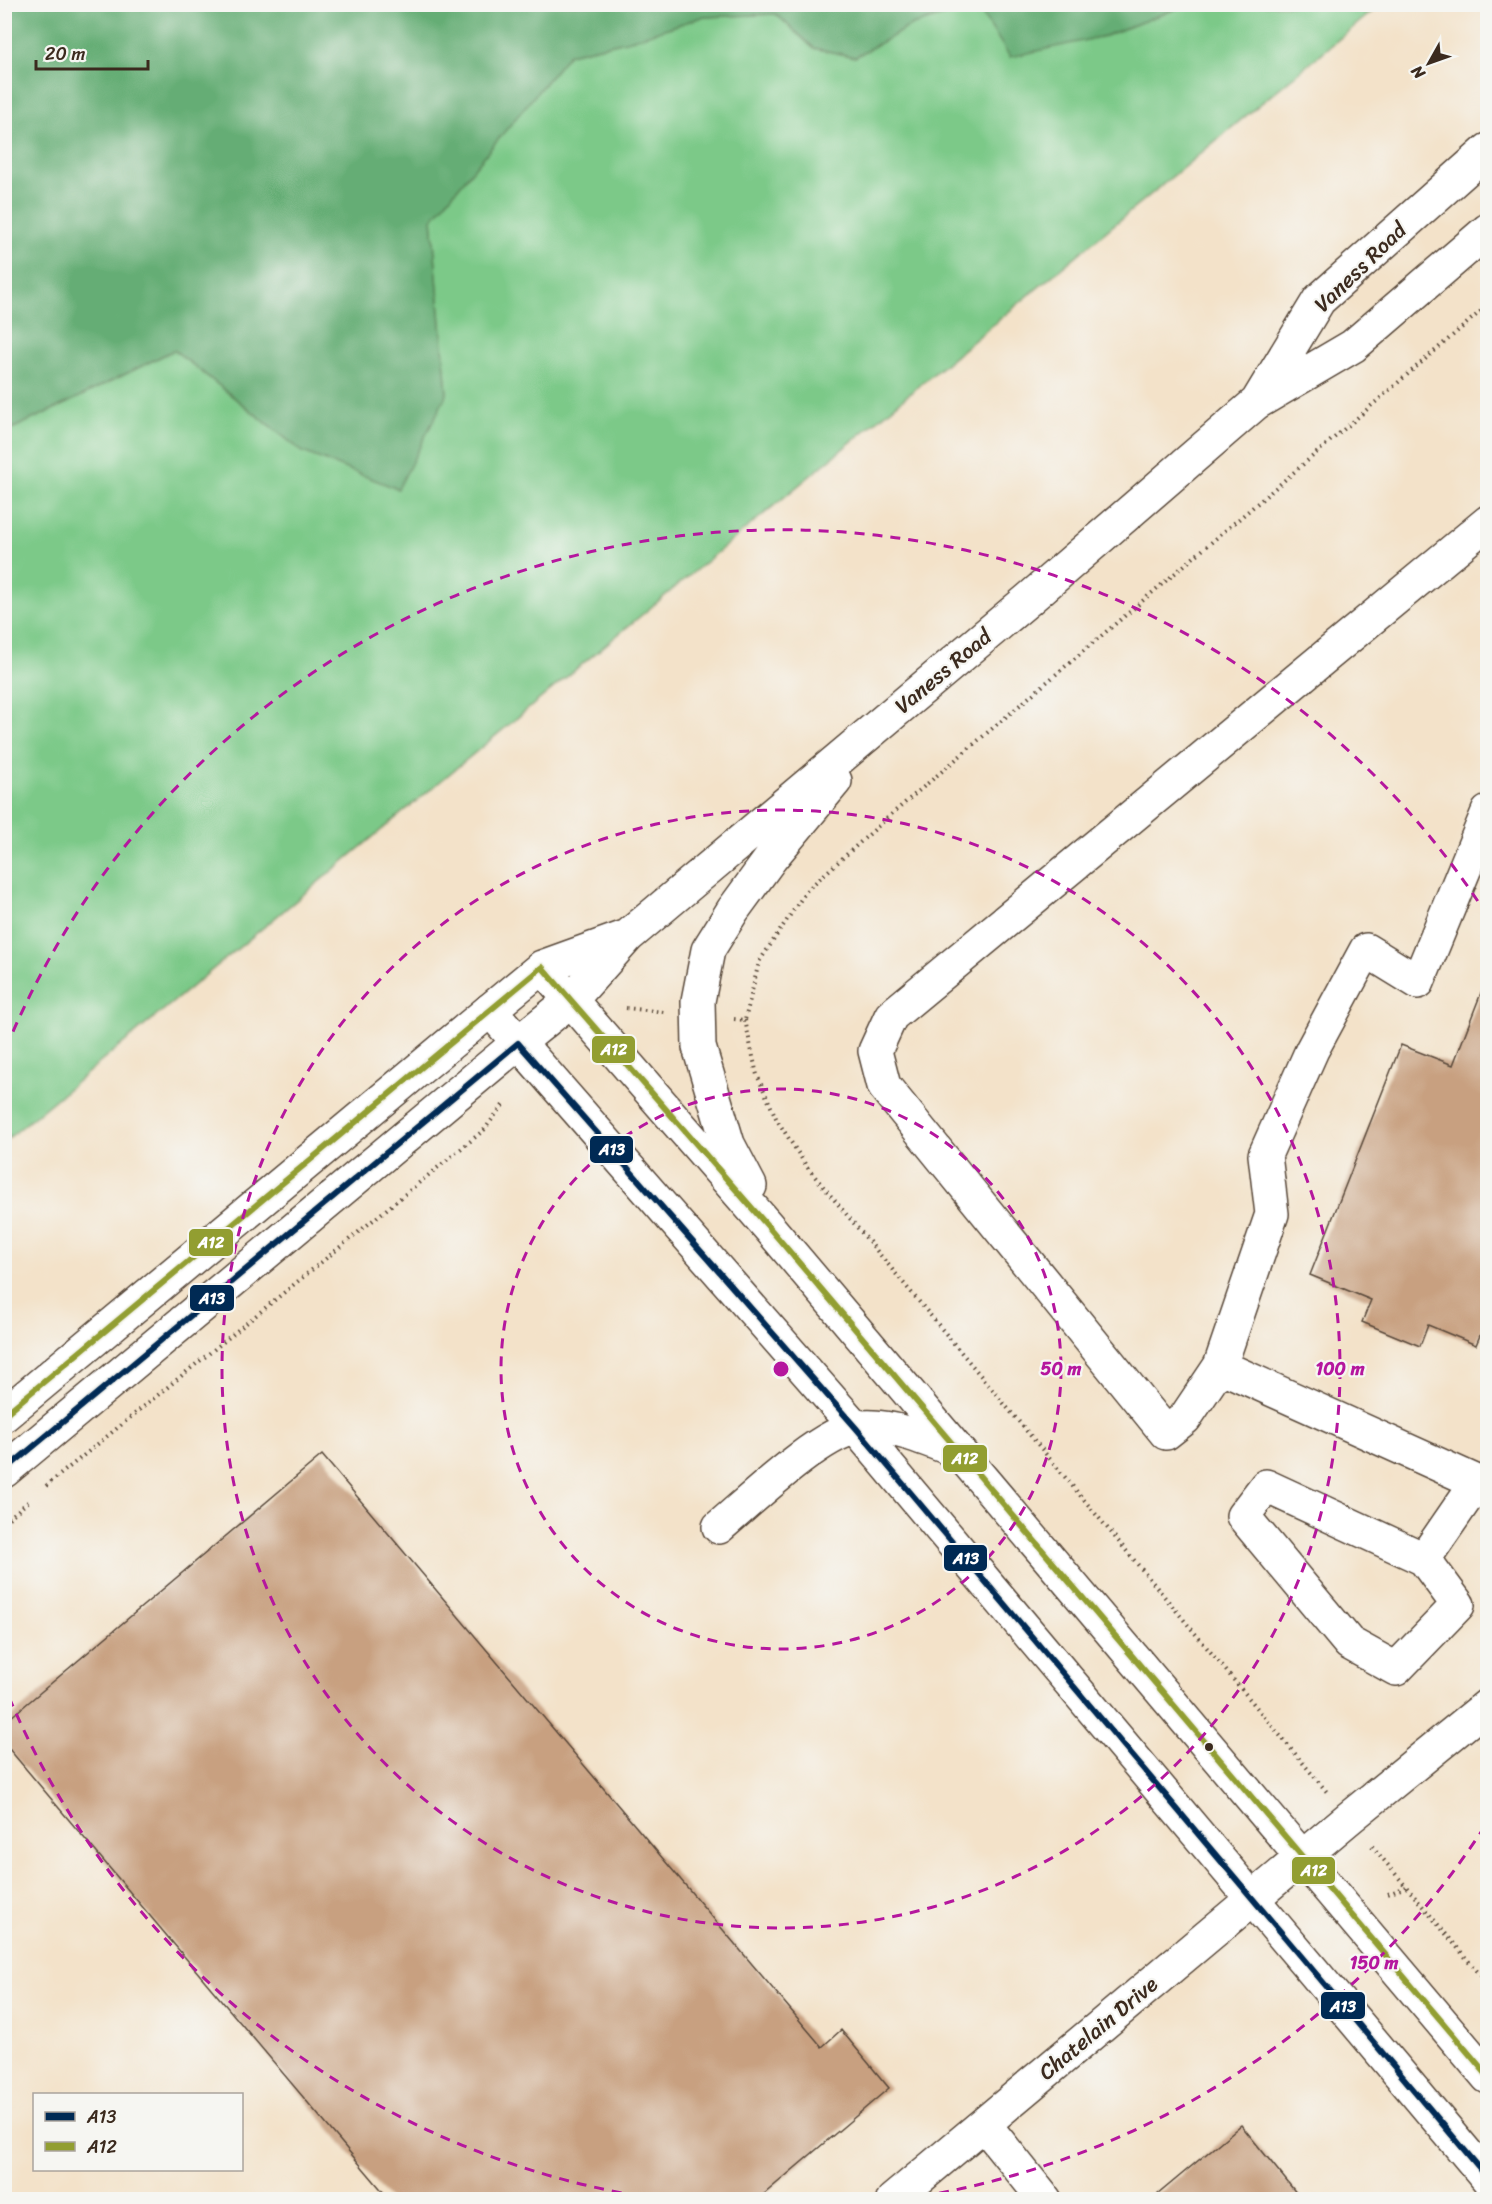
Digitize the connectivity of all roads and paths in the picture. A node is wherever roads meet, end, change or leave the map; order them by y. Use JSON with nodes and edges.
{"nodes":[{"id":1,"x":1488,"y":150,"type":"edge"},
{"id":2,"x":1488,"y":230,"type":"edge"},
{"id":3,"x":1257,"y":403,"type":"junction"},
{"id":4,"x":1488,"y":522,"type":"edge"},
{"id":5,"x":892,"y":713,"type":"junction"},
{"id":6,"x":1488,"y":812,"type":"edge"},
{"id":7,"x":628,"y":936,"type":"junction"},
{"id":8,"x":542,"y":968,"type":"junction"},
{"id":9,"x":571,"y":1000,"type":"junction"},
{"id":10,"x":490,"y":1010,"type":"junction"},
{"id":11,"x":745,"y":1020,"type":"dead end"},
{"id":12,"x":518,"y":1043,"type":"junction"},
{"id":13,"x":772,"y":1231,"type":"junction"},
{"id":14,"x":1220,"y":1366,"type":"junction"},
{"id":15,"x":4,"y":1415,"type":"edge"},
{"id":16,"x":856,"y":1428,"type":"junction"},
{"id":17,"x":958,"y":1452,"type":"junction"},
{"id":18,"x":4,"y":1471,"type":"edge"},
{"id":19,"x":1482,"y":1488,"type":"edge"},
{"id":20,"x":719,"y":1527,"type":"dead end"},
{"id":21,"x":1424,"y":1559,"type":"junction"},
{"id":22,"x":1488,"y":1705,"type":"edge"},
{"id":23,"x":1321,"y":1785,"type":"dead end"},
{"id":24,"x":1302,"y":1857,"type":"junction"},
{"id":25,"x":1383,"y":1859,"type":"dead end"},
{"id":26,"x":1406,"y":1887,"type":"junction"},
{"id":27,"x":1388,"y":1894,"type":"dead end"},
{"id":28,"x":1252,"y":1900,"type":"junction"},
{"id":29,"x":1488,"y":1984,"type":"edge"},
{"id":30,"x":1488,"y":2077,"type":"edge"},
{"id":31,"x":984,"y":2124,"type":"junction"},
{"id":32,"x":1488,"y":2179,"type":"edge"},
{"id":33,"x":893,"y":2199,"type":"edge"},
{"id":34,"x":1045,"y":2199,"type":"edge"}],
"edges":[{"from":1,"to":3,"type":"main road","name":"Vaness Road"},
{"from":2,"to":3,"type":"main road","name":"Vaness Road"},
{"from":3,"to":5,"type":"main road","name":"Vaness Road"},
{"from":4,"to":14,"type":"main road"},
{"from":5,"to":7,"type":"main road","name":"Vaness Road"},
{"from":5,"to":13,"type":"main road"},
{"from":6,"to":14,"type":"main road"},
{"from":7,"to":8,"type":"main road","name":"Vaness Road"},
{"from":7,"to":9,"type":"main road","name":"Vaness Road"},
{"from":8,"to":9,"type":"main road"},
{"from":8,"to":10,"type":"main road","name":"Vaness Road"},
{"from":9,"to":12,"type":"main road","name":"Vaness Road"},
{"from":9,"to":13,"type":"main road"},
{"from":10,"to":12,"type":"main road"},
{"from":10,"to":15,"type":"main road","name":"Vaness Road"},
{"from":11,"to":23,"type":"path"},
{"from":12,"to":16,"type":"main road"},
{"from":12,"to":18,"type":"main road","name":"Vaness Road"},
{"from":13,"to":17,"type":"main road"},
{"from":14,"to":19,"type":"main road"},
{"from":16,"to":17,"type":"main road"},
{"from":16,"to":20,"type":"main road"},
{"from":16,"to":28,"type":"main road"},
{"from":17,"to":24,"type":"main road"},
{"from":19,"to":21,"type":"main road"},
{"from":21,"to":21,"type":"main road"},
{"from":22,"to":24,"type":"main road","name":"Chatelain Drive"},
{"from":24,"to":28,"type":"main road","name":"Chatelain Drive"},
{"from":24,"to":30,"type":"main road"},
{"from":25,"to":26,"type":"path"},
{"from":26,"to":27,"type":"path"},
{"from":26,"to":29,"type":"path"},
{"from":28,"to":31,"type":"main road","name":"Chatelain Drive"},
{"from":28,"to":32,"type":"main road"},
{"from":31,"to":33,"type":"main road","name":"Chatelain Drive"},
{"from":31,"to":34,"type":"main road"}]}
